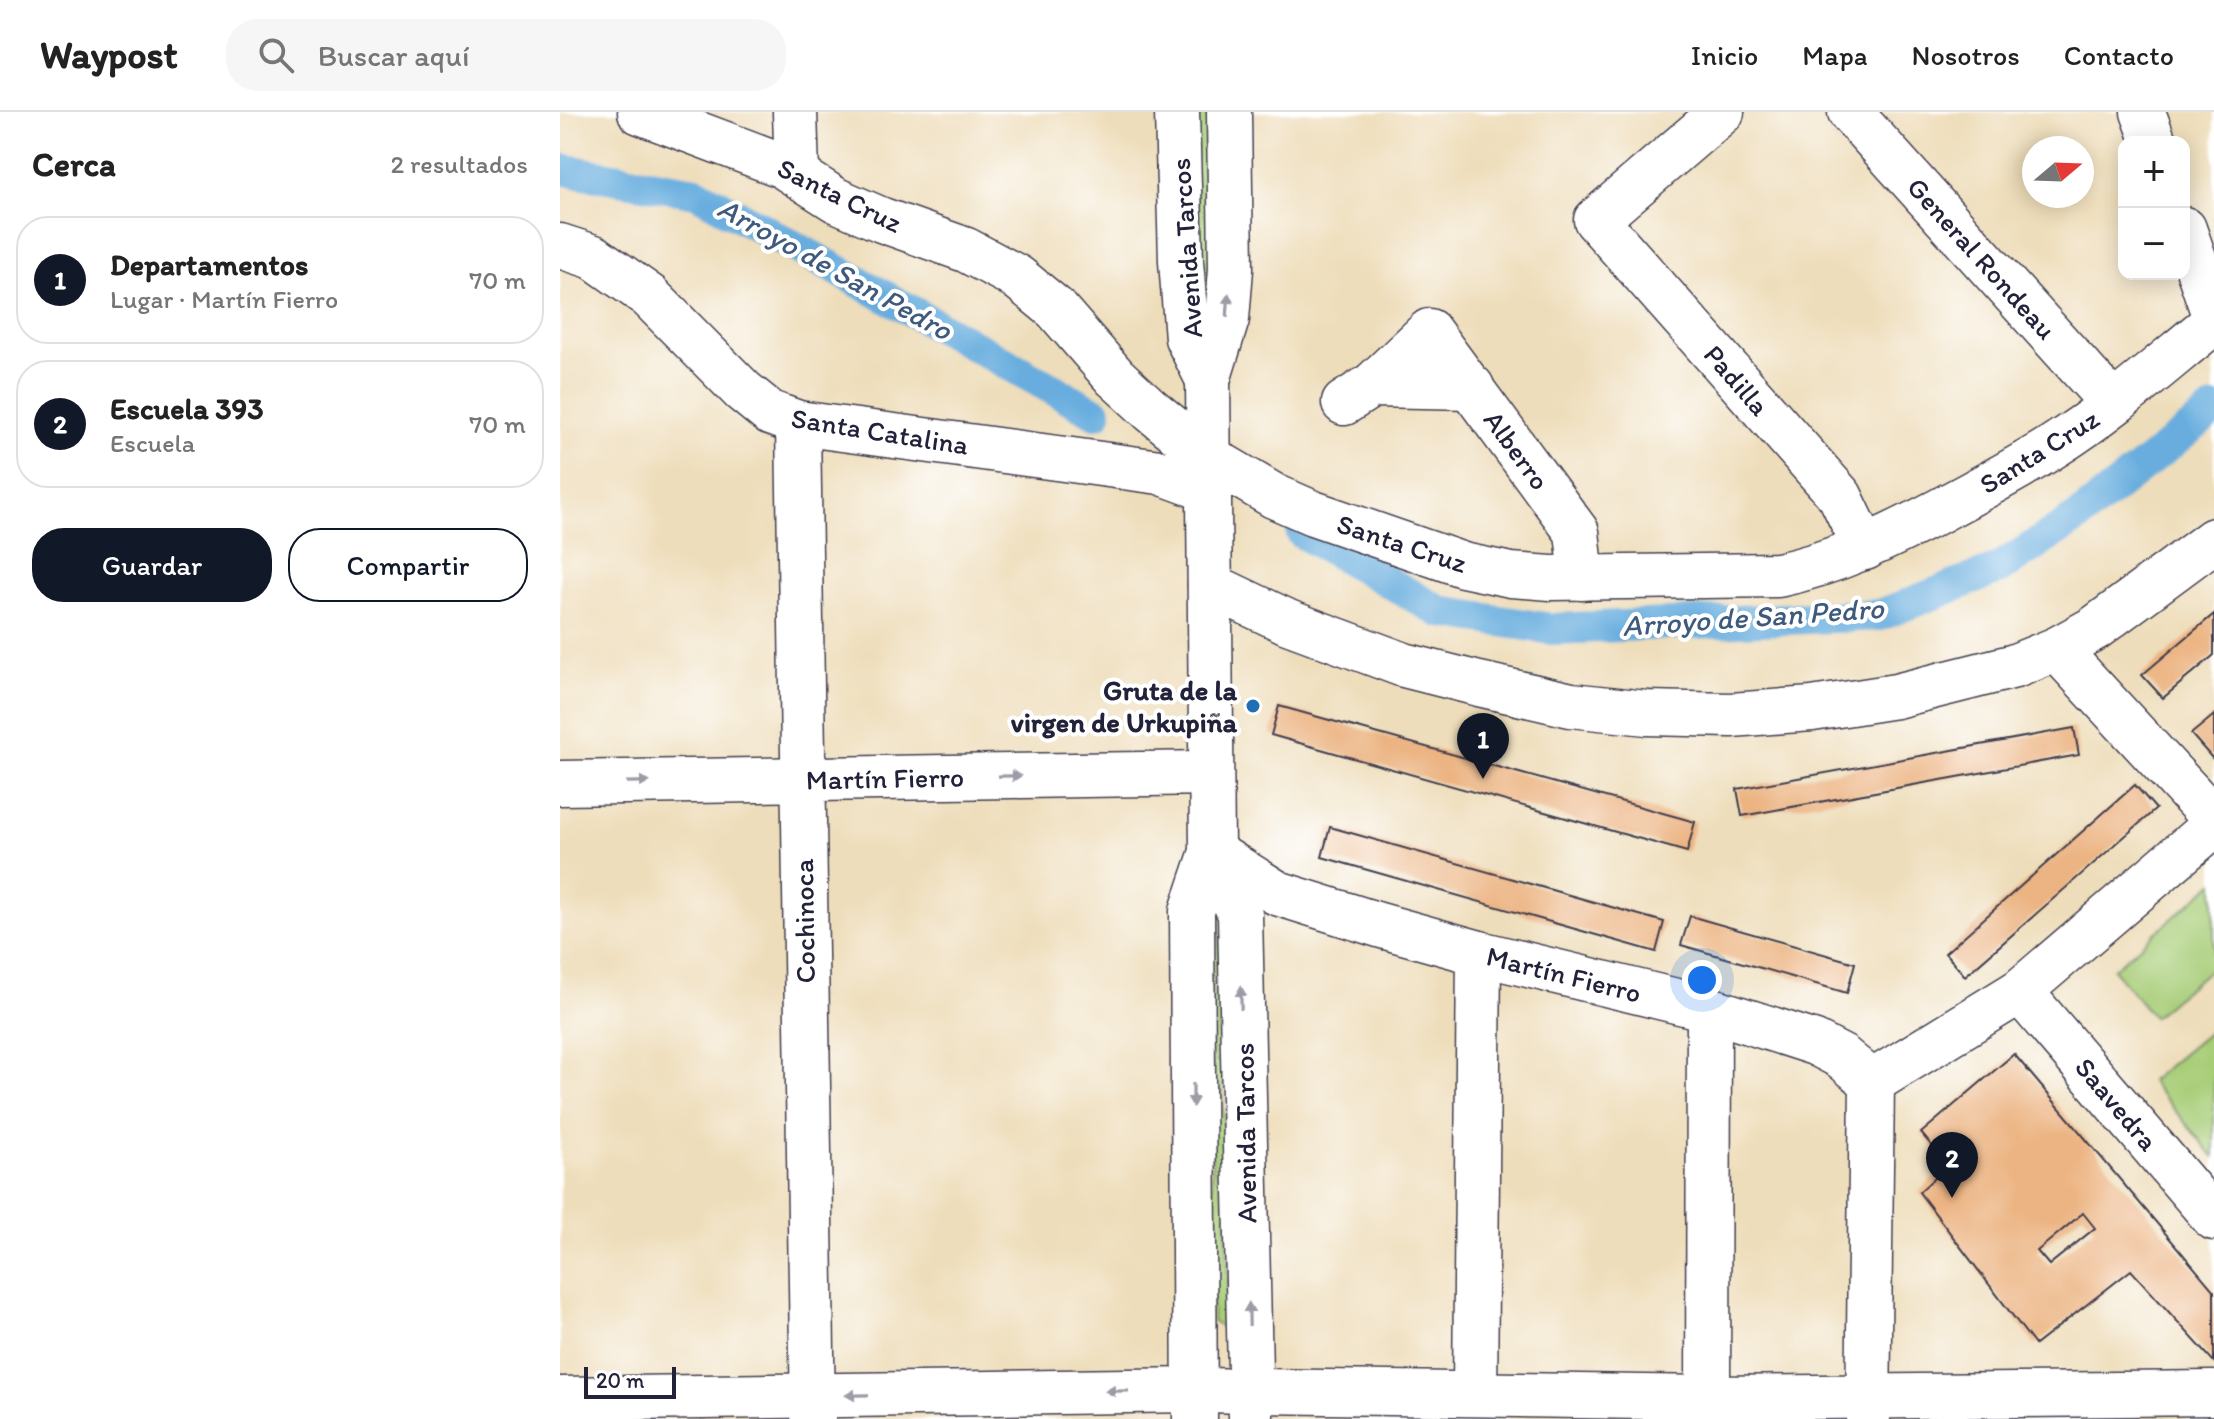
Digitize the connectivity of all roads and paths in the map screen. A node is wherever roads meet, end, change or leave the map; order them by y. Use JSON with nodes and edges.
{"nodes":[{"id":1,"x":640,"y":112,"type":"edge"},
{"id":2,"x":795,"y":112,"type":"edge"},
{"id":3,"x":1177,"y":112,"type":"edge"},
{"id":4,"x":1229,"y":112,"type":"edge"},
{"id":5,"x":1722,"y":112,"type":"edge"},
{"id":6,"x":1850,"y":112,"type":"edge"},
{"id":7,"x":2143,"y":112,"type":"edge"},
{"id":8,"x":2152,"y":136,"type":"edge"},
{"id":9,"x":797,"y":174,"type":"junction"},
{"id":10,"x":560,"y":246,"type":"edge"},
{"id":11,"x":2190,"y":246,"type":"edge"},
{"id":12,"x":2214,"y":315,"type":"edge"},
{"id":13,"x":2214,"y":322,"type":"edge"},
{"id":14,"x":1208,"y":380,"type":"junction"},
{"id":15,"x":1472,"y":387,"type":"junction"},
{"id":16,"x":2113,"y":404,"type":"junction"},
{"id":17,"x":798,"y":423,"type":"junction"},
{"id":18,"x":1208,"y":474,"type":"junction"},
{"id":19,"x":2214,"y":540,"type":"edge"},
{"id":20,"x":1865,"y":548,"type":"junction"},
{"id":21,"x":1582,"y":578,"type":"junction"},
{"id":22,"x":1210,"y":585,"type":"junction"},
{"id":23,"x":2057,"y":649,"type":"junction"},
{"id":24,"x":1210,"y":773,"type":"junction"},
{"id":25,"x":801,"y":780,"type":"junction"},
{"id":26,"x":560,"y":783,"type":"edge"},
{"id":27,"x":2214,"y":822,"type":"edge"},
{"id":28,"x":1212,"y":852,"type":"junction"},
{"id":29,"x":1479,"y":953,"type":"junction"},
{"id":30,"x":2020,"y":991,"type":"junction"},
{"id":31,"x":1709,"y":1009,"type":"junction"},
{"id":32,"x":1872,"y":1082,"type":"junction"},
{"id":33,"x":2214,"y":1218,"type":"edge"},
{"id":34,"x":1475,"y":1393,"type":"junction"},
{"id":35,"x":2214,"y":1393,"type":"edge"},
{"id":36,"x":1708,"y":1398,"type":"junction"},
{"id":37,"x":560,"y":1399,"type":"edge"},
{"id":38,"x":1195,"y":1405,"type":"edge"},
{"id":39,"x":1250,"y":1405,"type":"edge"},
{"id":40,"x":812,"y":1407,"type":"edge"},
{"id":41,"x":2121,"y":1407,"type":"edge"},
{"id":42,"x":1868,"y":1408,"type":"edge"}],
"edges":[{"from":1,"to":9,"type":"street","name":"Santa Cruz"},
{"from":2,"to":9,"type":"street"},
{"from":3,"to":14,"type":"street","name":"Avenida Tarcos"},
{"from":14,"to":4,"type":"street","name":"Avenida Tarcos","one_way":true},
{"from":5,"to":20,"type":"street","name":"Padilla"},
{"from":6,"to":16,"type":"street","name":"General Rondeau"},
{"from":7,"to":8,"type":"street"},
{"from":9,"to":18,"type":"street","name":"Santa Cruz"},
{"from":10,"to":17,"type":"street","name":"Santa Catalina"},
{"from":11,"to":12,"type":"street"},
{"from":13,"to":16,"type":"street","name":"Santa Cruz"},
{"from":14,"to":18,"type":"street","name":"Avenida Tarcos"},
{"from":15,"to":15,"type":"street","name":"Alberro"},
{"from":15,"to":21,"type":"street","name":"Alberro"},
{"from":16,"to":20,"type":"street","name":"Santa Cruz"},
{"from":17,"to":18,"type":"street","name":"Santa Catalina"},
{"from":17,"to":25,"type":"street","name":"Cochinoca"},
{"from":18,"to":21,"type":"street","name":"Santa Cruz"},
{"from":18,"to":22,"type":"street","name":"Avenida Tarcos"},
{"from":19,"to":23,"type":"street"},
{"from":20,"to":21,"type":"street","name":"Santa Cruz"},
{"from":22,"to":23,"type":"street"},
{"from":22,"to":24,"type":"street","name":"Avenida Tarcos"},
{"from":23,"to":27,"type":"street"},
{"from":25,"to":24,"type":"street","name":"Martín Fierro","one_way":true},
{"from":24,"to":28,"type":"street","name":"Avenida Tarcos"},
{"from":26,"to":25,"type":"street","name":"Martín Fierro","one_way":true},
{"from":25,"to":40,"type":"street","name":"Cochinoca"},
{"from":27,"to":30,"type":"street"},
{"from":28,"to":29,"type":"street","name":"Martín Fierro"},
{"from":28,"to":38,"type":"street","name":"Avenida Tarcos","one_way":true},
{"from":39,"to":28,"type":"street","name":"Avenida Tarcos","one_way":true},
{"from":29,"to":31,"type":"street","name":"Martín Fierro"},
{"from":29,"to":34,"type":"street"},
{"from":30,"to":32,"type":"street"},
{"from":30,"to":33,"type":"street","name":"Saavedra"},
{"from":31,"to":32,"type":"street","name":"Martín Fierro"},
{"from":31,"to":36,"type":"street"},
{"from":32,"to":42,"type":"street"},
{"from":34,"to":36,"type":"street"},
{"from":34,"to":39,"type":"street"},
{"from":35,"to":41,"type":"street"},
{"from":36,"to":42,"type":"street"},
{"from":37,"to":40,"type":"street"},
{"from":38,"to":39,"type":"street"},
{"from":38,"to":40,"type":"street","one_way":true},
{"from":41,"to":42,"type":"street"}]}
